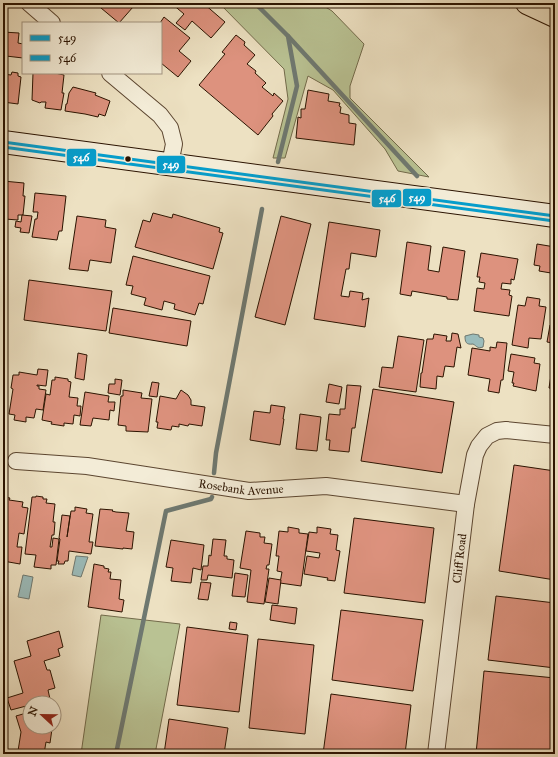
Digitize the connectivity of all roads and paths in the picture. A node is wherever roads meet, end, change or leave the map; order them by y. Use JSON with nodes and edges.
{"nodes":[{"id":1,"x":28,"y":3,"type":"edge"},
{"id":2,"x":527,"y":3,"type":"edge"},
{"id":3,"x":555,"y":16,"type":"edge"},
{"id":4,"x":51,"y":22,"type":"edge"},
{"id":5,"x":111,"y":74,"type":"edge"},
{"id":6,"x":3,"y":142,"type":"edge"},
{"id":7,"x":170,"y":164,"type":"junction"},
{"id":8,"x":555,"y":216,"type":"edge"},
{"id":9,"x":555,"y":435,"type":"edge"},
{"id":10,"x":16,"y":461,"type":"dead end"},
{"id":11,"x":466,"y":504,"type":"junction"},
{"id":12,"x":436,"y":754,"type":"edge"}],
"edges":[{"from":1,"to":4,"type":"street"},
{"from":2,"to":3,"type":"main road"},
{"from":5,"to":7,"type":"street"},
{"from":6,"to":7,"type":"street"},
{"from":7,"to":8,"type":"street"},
{"from":9,"to":11,"type":"street","name":"Cliff Road"},
{"from":10,"to":11,"type":"street","name":"Rosebank Avenue"},
{"from":11,"to":12,"type":"street","name":"Cliff Road"}]}
